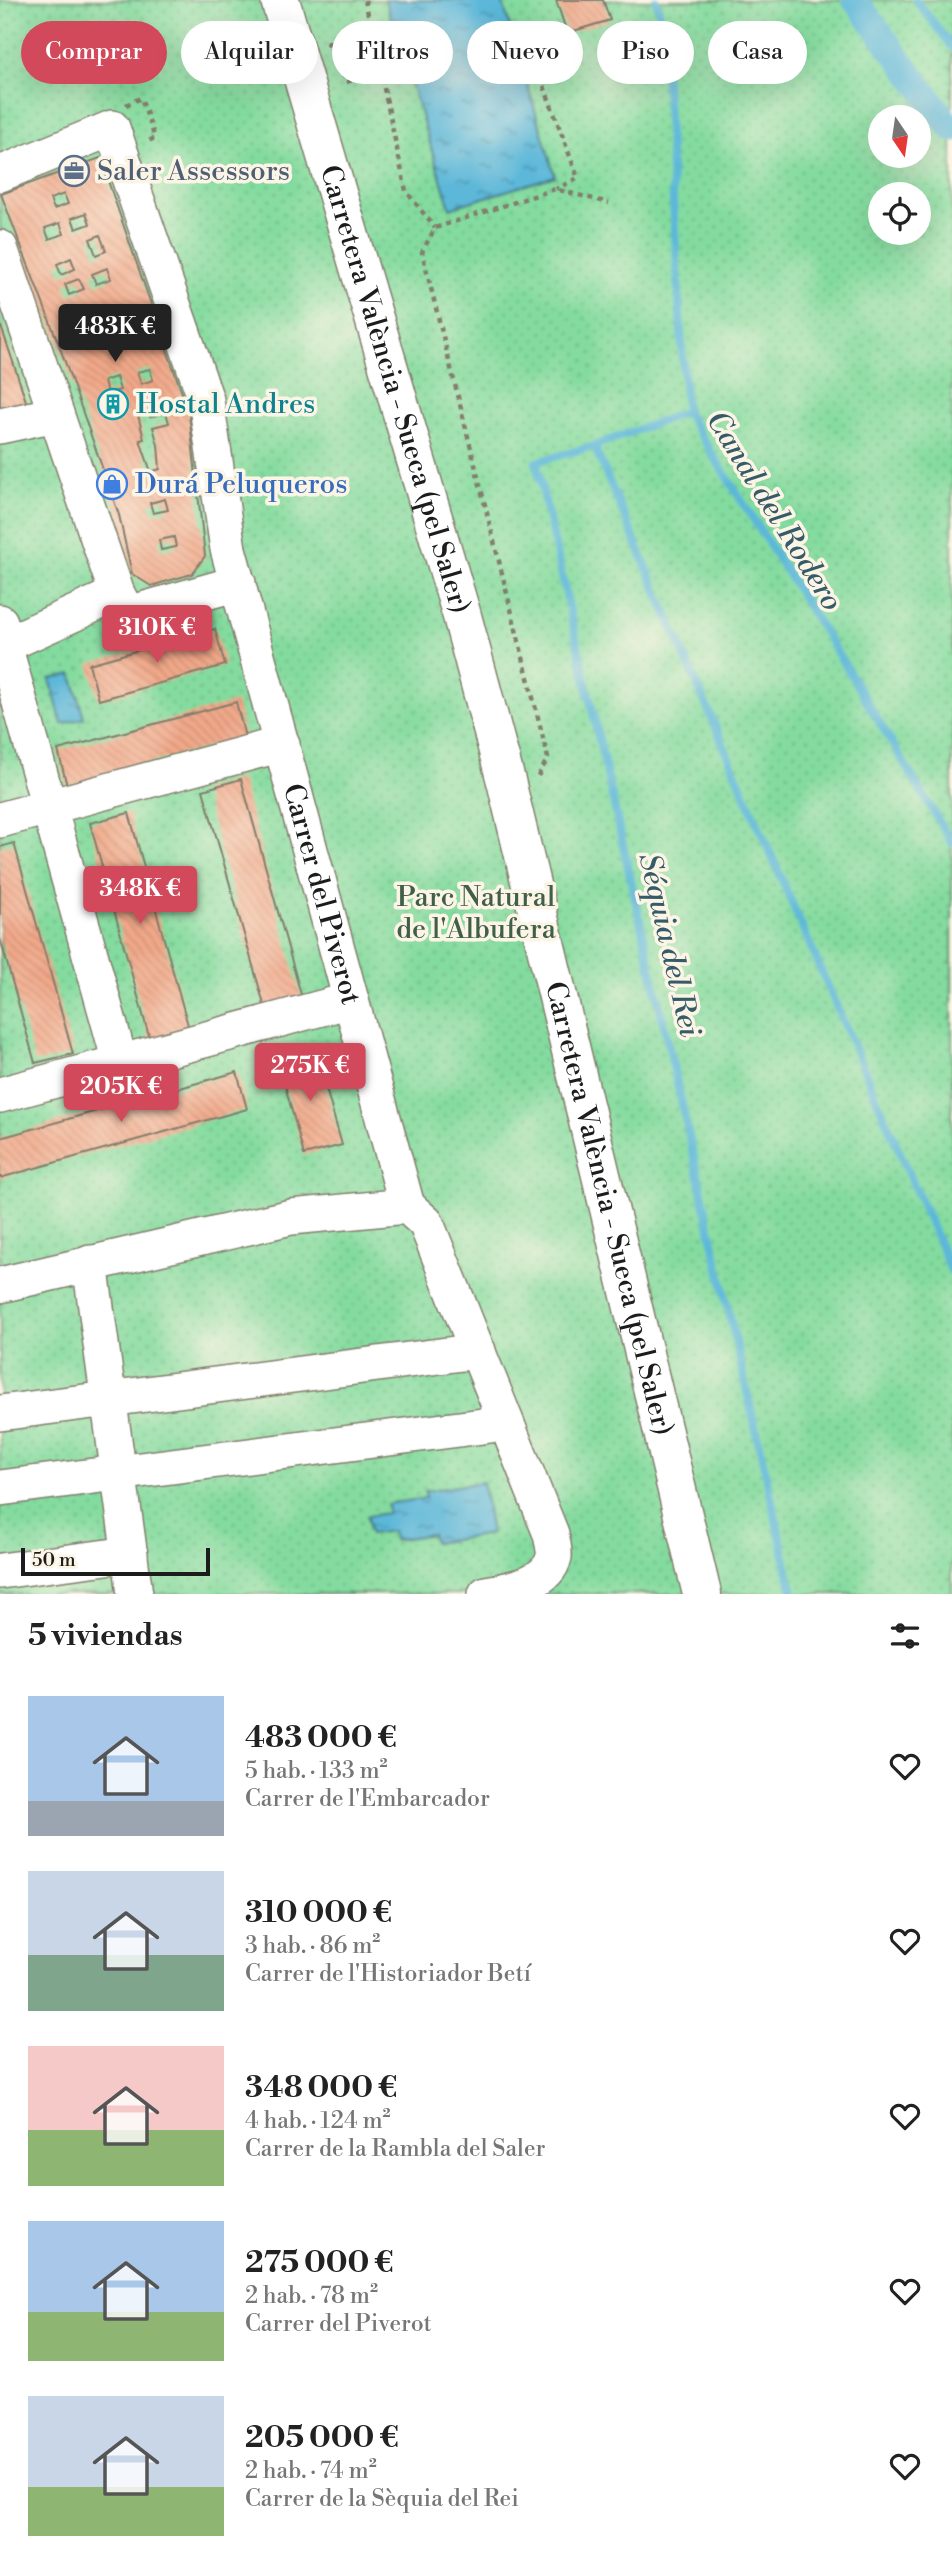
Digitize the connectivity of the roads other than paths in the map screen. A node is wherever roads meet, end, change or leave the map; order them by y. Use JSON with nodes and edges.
{"nodes":[{"id":1,"x":280,"y":0,"type":"edge"},
{"id":2,"x":295,"y":0,"type":"edge"},
{"id":3,"x":0,"y":174,"type":"edge"},
{"id":4,"x":0,"y":248,"type":"edge"},
{"id":5,"x":56,"y":414,"type":"junction"},
{"id":6,"x":0,"y":426,"type":"edge"},
{"id":7,"x":238,"y":583,"type":"junction"},
{"id":8,"x":117,"y":594,"type":"junction"},
{"id":9,"x":1,"y":638,"type":"edge"},
{"id":10,"x":282,"y":744,"type":"junction"},
{"id":11,"x":511,"y":799,"type":"junction"},
{"id":12,"x":49,"y":807,"type":"junction"},
{"id":13,"x":0,"y":820,"type":"edge"},
{"id":14,"x":351,"y":1000,"type":"junction"},
{"id":15,"x":120,"y":1062,"type":"junction"},
{"id":16,"x":0,"y":1095,"type":"edge"},
{"id":17,"x":407,"y":1206,"type":"junction"},
{"id":18,"x":90,"y":1263,"type":"junction"},
{"id":19,"x":0,"y":1285,"type":"edge"},
{"id":20,"x":478,"y":1351,"type":"junction"},
{"id":21,"x":108,"y":1401,"type":"junction"},
{"id":22,"x":0,"y":1413,"type":"edge"},
{"id":23,"x":506,"y":1423,"type":"junction"},
{"id":24,"x":118,"y":1472,"type":"junction"},
{"id":25,"x":0,"y":1489,"type":"edge"},
{"id":26,"x":130,"y":1555,"type":"junction"},
{"id":27,"x":0,"y":1571,"type":"edge"},
{"id":28,"x":135,"y":1594,"type":"edge"},
{"id":29,"x":486,"y":1594,"type":"edge"},
{"id":30,"x":702,"y":1594,"type":"edge"}],
"edges":[{"from":1,"to":11,"type":"main road","name":"Carretera València - Sueca (pel Saler)"},
{"from":2,"to":11,"type":"main road","name":"Carretera València - Sueca (pel Saler)"},
{"from":3,"to":7,"type":"street","name":"Carrer del Piverot"},
{"from":4,"to":5,"type":"street"},
{"from":5,"to":6,"type":"street"},
{"from":5,"to":8,"type":"street"},
{"from":7,"to":8,"type":"street"},
{"from":7,"to":10,"type":"street","name":"Carrer del Piverot"},
{"from":8,"to":9,"type":"street"},
{"from":9,"to":12,"type":"street"},
{"from":10,"to":12,"type":"street"},
{"from":10,"to":14,"type":"street","name":"Carrer del Piverot"},
{"from":11,"to":30,"type":"main road","name":"Carretera València - Sueca (pel Saler)"},
{"from":12,"to":13,"type":"street"},
{"from":12,"to":15,"type":"street"},
{"from":14,"to":15,"type":"street"},
{"from":14,"to":17,"type":"street","name":"Carrer del Piverot"},
{"from":15,"to":16,"type":"street"},
{"from":17,"to":18,"type":"street"},
{"from":17,"to":20,"type":"street"},
{"from":18,"to":19,"type":"street"},
{"from":18,"to":21,"type":"street"},
{"from":20,"to":21,"type":"street"},
{"from":20,"to":23,"type":"street"},
{"from":21,"to":22,"type":"street"},
{"from":21,"to":24,"type":"street"},
{"from":23,"to":24,"type":"street"},
{"from":23,"to":29,"type":"street"},
{"from":24,"to":25,"type":"street"},
{"from":24,"to":26,"type":"street"},
{"from":26,"to":27,"type":"street"},
{"from":26,"to":28,"type":"street"}]}
